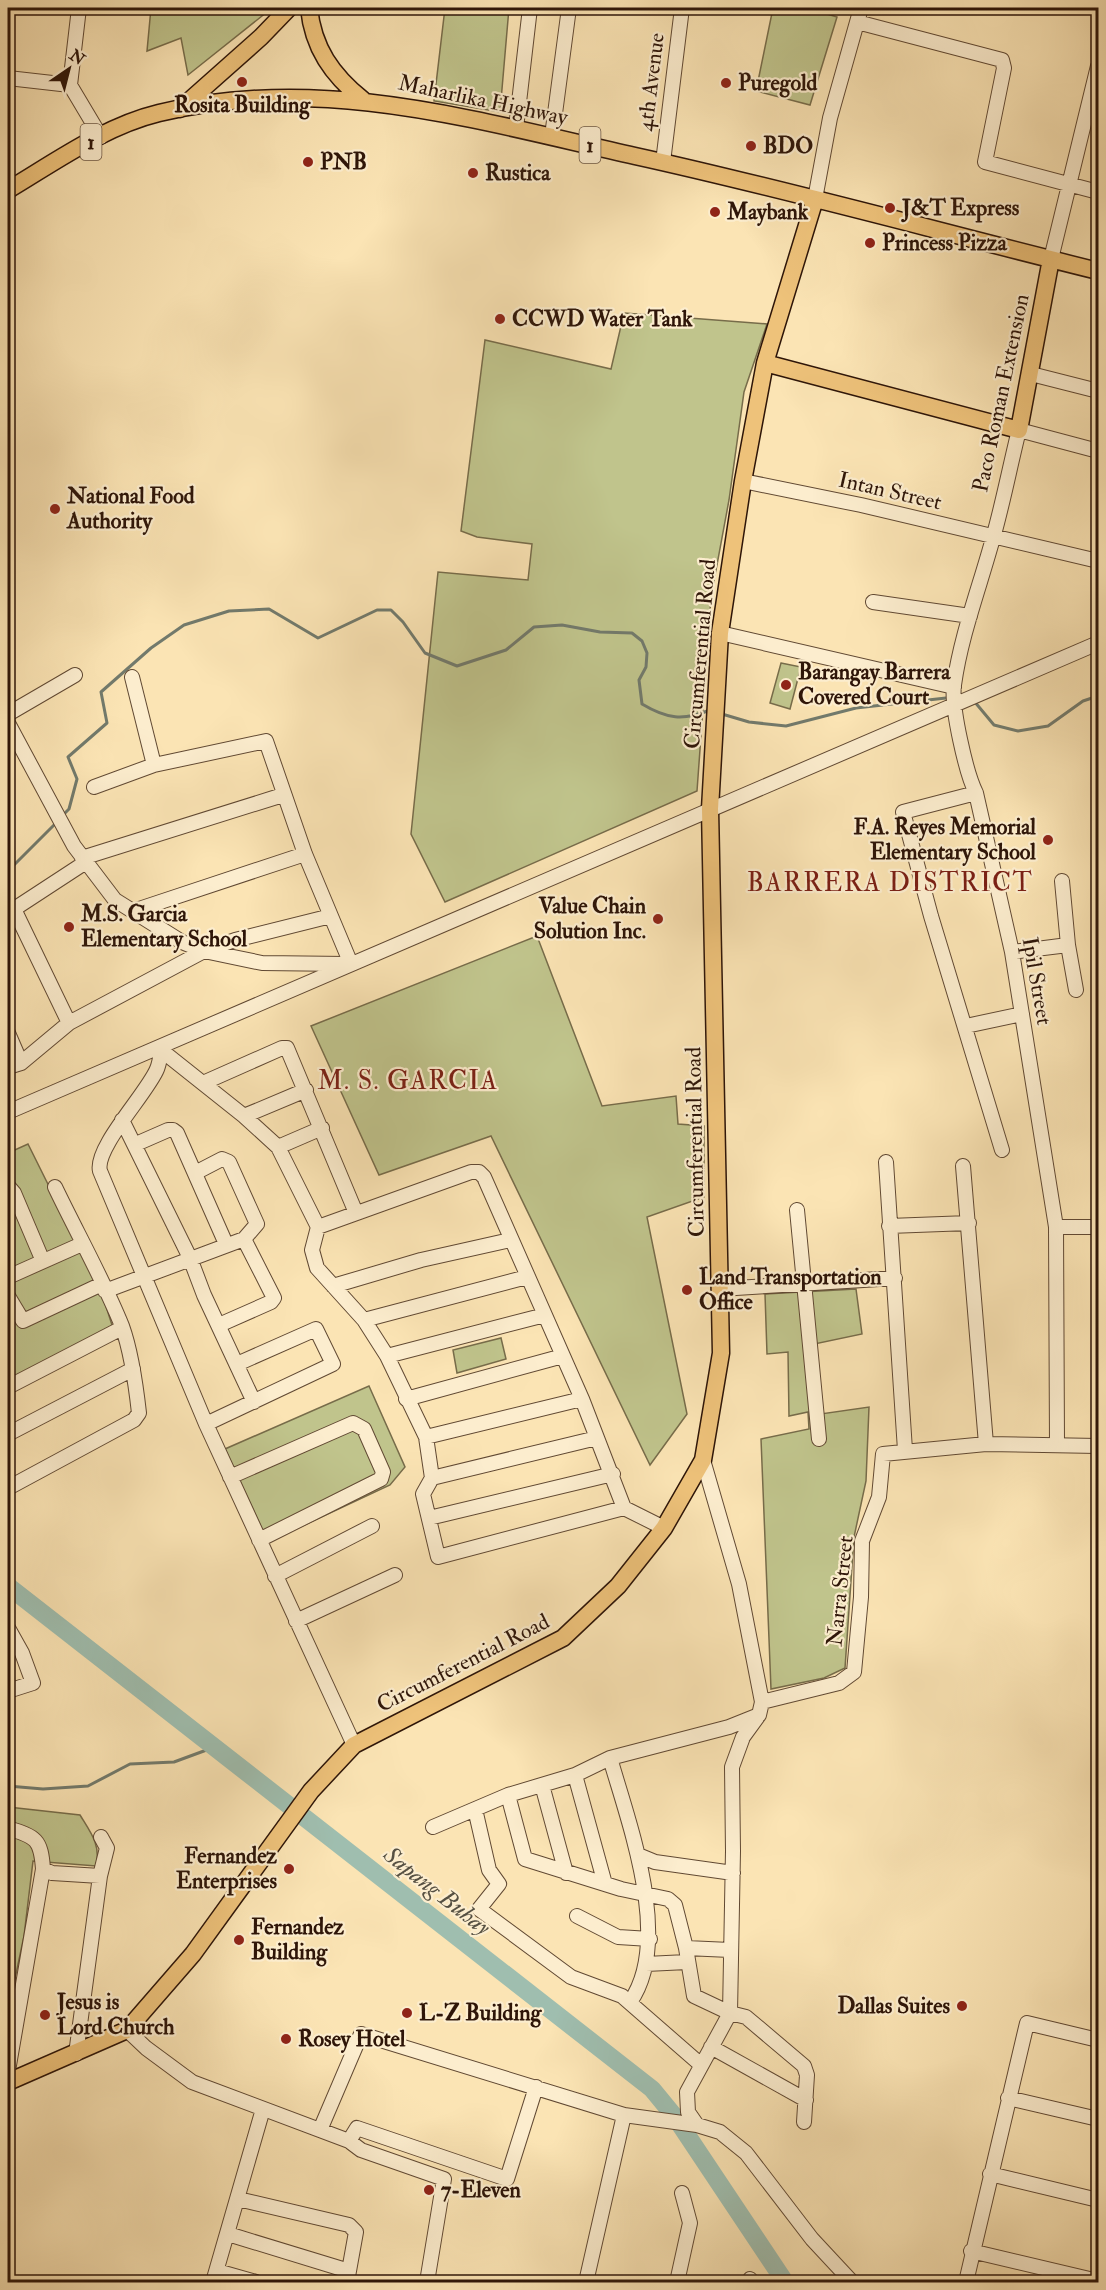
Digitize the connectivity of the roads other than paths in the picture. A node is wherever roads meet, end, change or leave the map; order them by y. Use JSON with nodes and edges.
{"nodes":[{"id":1,"x":79,"y":8,"type":"edge"},
{"id":2,"x":289,"y":8,"type":"edge"},
{"id":3,"x":309,"y":8,"type":"edge"},
{"id":4,"x":530,"y":8,"type":"edge"},
{"id":5,"x":569,"y":8,"type":"edge"},
{"id":6,"x":682,"y":8,"type":"edge"},
{"id":7,"x":861,"y":8,"type":"edge"},
{"id":8,"x":857,"y":22,"type":"junction"},
{"id":9,"x":1098,"y":66,"type":"edge"},
{"id":10,"x":8,"y":78,"type":"edge"},
{"id":11,"x":70,"y":85,"type":"junction"},
{"id":12,"x":363,"y":100,"type":"junction"},
{"id":13,"x":180,"y":110,"type":"junction"},
{"id":14,"x":516,"y":128,"type":"junction"},
{"id":15,"x":552,"y":136,"type":"junction"},
{"id":16,"x":101,"y":137,"type":"junction"},
{"id":17,"x":663,"y":162,"type":"junction"},
{"id":18,"x":1071,"y":185,"type":"junction"},
{"id":19,"x":8,"y":190,"type":"edge"},
{"id":20,"x":1098,"y":192,"type":"edge"},
{"id":21,"x":815,"y":199,"type":"junction"},
{"id":22,"x":1051,"y":259,"type":"junction"},
{"id":23,"x":1098,"y":271,"type":"edge"},
{"id":24,"x":765,"y":363,"type":"junction"},
{"id":25,"x":1031,"y":374,"type":"junction"},
{"id":26,"x":1098,"y":391,"type":"edge"},
{"id":27,"x":1018,"y":430,"type":"junction"},
{"id":28,"x":1098,"y":451,"type":"edge"},
{"id":29,"x":742,"y":481,"type":"junction"},
{"id":30,"x":994,"y":536,"type":"junction"},
{"id":31,"x":1098,"y":561,"type":"edge"},
{"id":32,"x":873,"y":602,"type":"dead end"},
{"id":33,"x":970,"y":616,"type":"junction"},
{"id":34,"x":720,"y":633,"type":"junction"},
{"id":35,"x":1098,"y":643,"type":"edge"},
{"id":36,"x":75,"y":675,"type":"dead end"},
{"id":37,"x":132,"y":677,"type":"dead end"},
{"id":38,"x":954,"y":687,"type":"junction"},
{"id":39,"x":955,"y":707,"type":"junction"},
{"id":40,"x":8,"y":714,"type":"edge"},
{"id":41,"x":8,"y":723,"type":"edge"},
{"id":42,"x":154,"y":765,"type":"junction"},
{"id":43,"x":94,"y":787,"type":"dead end"},
{"id":44,"x":976,"y":793,"type":"junction"},
{"id":45,"x":283,"y":795,"type":"junction"},
{"id":46,"x":710,"y":809,"type":"junction"},
{"id":47,"x":305,"y":854,"type":"junction"},
{"id":48,"x":84,"y":860,"type":"junction"},
{"id":49,"x":1062,"y":881,"type":"dead end"},
{"id":50,"x":11,"y":911,"type":"edge"},
{"id":51,"x":133,"y":911,"type":"junction"},
{"id":52,"x":331,"y":916,"type":"junction"},
{"id":53,"x":1068,"y":945,"type":"junction"},
{"id":54,"x":204,"y":951,"type":"junction"},
{"id":55,"x":1011,"y":952,"type":"junction"},
{"id":56,"x":351,"y":964,"type":"junction"},
{"id":57,"x":1076,"y":990,"type":"dead end"},
{"id":58,"x":1022,"y":1014,"type":"junction"},
{"id":59,"x":69,"y":1023,"type":"junction"},
{"id":60,"x":966,"y":1026,"type":"junction"},
{"id":61,"x":8,"y":1033,"type":"edge"},
{"id":62,"x":162,"y":1048,"type":"junction"},
{"id":63,"x":21,"y":1062,"type":"junction"},
{"id":64,"x":8,"y":1067,"type":"edge"},
{"id":65,"x":203,"y":1083,"type":"junction"},
{"id":66,"x":306,"y":1090,"type":"junction"},
{"id":67,"x":8,"y":1112,"type":"edge"},
{"id":68,"x":244,"y":1116,"type":"junction"},
{"id":69,"x":122,"y":1120,"type":"junction"},
{"id":70,"x":322,"y":1128,"type":"junction"},
{"id":71,"x":136,"y":1144,"type":"junction"},
{"id":72,"x":278,"y":1147,"type":"junction"},
{"id":73,"x":1002,"y":1149,"type":"dead end"},
{"id":74,"x":886,"y":1162,"type":"dead end"},
{"id":75,"x":963,"y":1166,"type":"dead end"},
{"id":76,"x":195,"y":1173,"type":"junction"},
{"id":77,"x":8,"y":1186,"type":"edge"},
{"id":78,"x":56,"y":1187,"type":"dead end"},
{"id":79,"x":797,"y":1209,"type":"dead end"},
{"id":80,"x":356,"y":1213,"type":"junction"},
{"id":81,"x":969,"y":1223,"type":"junction"},
{"id":82,"x":890,"y":1226,"type":"junction"},
{"id":83,"x":318,"y":1227,"type":"junction"},
{"id":84,"x":1056,"y":1227,"type":"junction"},
{"id":85,"x":1098,"y":1227,"type":"edge"},
{"id":86,"x":244,"y":1239,"type":"junction"},
{"id":87,"x":510,"y":1240,"type":"junction"},
{"id":88,"x":82,"y":1244,"type":"junction"},
{"id":89,"x":226,"y":1244,"type":"junction"},
{"id":90,"x":190,"y":1258,"type":"junction"},
{"id":91,"x":42,"y":1259,"type":"junction"},
{"id":92,"x":145,"y":1274,"type":"junction"},
{"id":93,"x":8,"y":1277,"type":"edge"},
{"id":94,"x":527,"y":1277,"type":"junction"},
{"id":95,"x":895,"y":1278,"type":"junction"},
{"id":96,"x":804,"y":1284,"type":"junction"},
{"id":97,"x":333,"y":1286,"type":"junction"},
{"id":98,"x":104,"y":1288,"type":"junction"},
{"id":99,"x":720,"y":1289,"type":"junction"},
{"id":100,"x":8,"y":1296,"type":"edge"},
{"id":101,"x":545,"y":1315,"type":"junction"},
{"id":102,"x":364,"y":1320,"type":"junction"},
{"id":103,"x":219,"y":1325,"type":"junction"},
{"id":104,"x":122,"y":1328,"type":"junction"},
{"id":105,"x":387,"y":1356,"type":"junction"},
{"id":106,"x":563,"y":1356,"type":"junction"},
{"id":107,"x":237,"y":1364,"type":"junction"},
{"id":108,"x":133,"y":1369,"type":"junction"},
{"id":109,"x":8,"y":1387,"type":"edge"},
{"id":110,"x":406,"y":1399,"type":"junction"},
{"id":111,"x":582,"y":1399,"type":"junction"},
{"id":112,"x":254,"y":1402,"type":"junction"},
{"id":113,"x":206,"y":1424,"type":"junction"},
{"id":114,"x":8,"y":1434,"type":"edge"},
{"id":115,"x":426,"y":1437,"type":"junction"},
{"id":116,"x":597,"y":1438,"type":"junction"},
{"id":117,"x":819,"y":1439,"type":"dead end"},
{"id":118,"x":1057,"y":1443,"type":"junction"},
{"id":119,"x":986,"y":1444,"type":"junction"},
{"id":120,"x":1098,"y":1446,"type":"edge"},
{"id":121,"x":905,"y":1450,"type":"junction"},
{"id":122,"x":703,"y":1460,"type":"junction"},
{"id":123,"x":613,"y":1474,"type":"junction"},
{"id":124,"x":230,"y":1477,"type":"junction"},
{"id":125,"x":432,"y":1478,"type":"junction"},
{"id":126,"x":8,"y":1488,"type":"edge"},
{"id":127,"x":624,"y":1508,"type":"junction"},
{"id":128,"x":429,"y":1518,"type":"junction"},
{"id":129,"x":372,"y":1527,"type":"dead end"},
{"id":130,"x":664,"y":1528,"type":"junction"},
{"id":131,"x":259,"y":1540,"type":"junction"},
{"id":132,"x":394,"y":1575,"type":"dead end"},
{"id":133,"x":275,"y":1576,"type":"junction"},
{"id":134,"x":296,"y":1621,"type":"junction"},
{"id":135,"x":8,"y":1628,"type":"edge"},
{"id":136,"x":8,"y":1690,"type":"edge"},
{"id":137,"x":760,"y":1709,"type":"junction"},
{"id":138,"x":354,"y":1744,"type":"junction"},
{"id":139,"x":610,"y":1758,"type":"junction"},
{"id":140,"x":575,"y":1774,"type":"junction"},
{"id":141,"x":542,"y":1785,"type":"junction"},
{"id":142,"x":508,"y":1795,"type":"junction"},
{"id":143,"x":474,"y":1809,"type":"junction"},
{"id":144,"x":434,"y":1827,"type":"dead end"},
{"id":145,"x":8,"y":1828,"type":"edge"},
{"id":146,"x":101,"y":1837,"type":"dead end"},
{"id":147,"x":638,"y":1854,"type":"junction"},
{"id":148,"x":43,"y":1869,"type":"junction"},
{"id":149,"x":566,"y":1873,"type":"junction"},
{"id":150,"x":733,"y":1873,"type":"junction"},
{"id":151,"x":100,"y":1876,"type":"junction"},
{"id":152,"x":605,"y":1884,"type":"junction"},
{"id":153,"x":644,"y":1893,"type":"junction"},
{"id":154,"x":577,"y":1916,"type":"dead end"},
{"id":155,"x":650,"y":1939,"type":"junction"},
{"id":156,"x":686,"y":1948,"type":"junction"},
{"id":157,"x":730,"y":1950,"type":"junction"},
{"id":158,"x":687,"y":1962,"type":"junction"},
{"id":159,"x":646,"y":1964,"type":"junction"},
{"id":160,"x":630,"y":2002,"type":"junction"},
{"id":161,"x":730,"y":2013,"type":"junction"},
{"id":162,"x":127,"y":2030,"type":"junction"},
{"id":163,"x":1098,"y":2040,"type":"edge"},
{"id":164,"x":711,"y":2047,"type":"junction"},
{"id":165,"x":76,"y":2054,"type":"junction"},
{"id":166,"x":700,"y":2064,"type":"junction"},
{"id":167,"x":8,"y":2071,"type":"edge"},
{"id":168,"x":8,"y":2082,"type":"edge"},
{"id":169,"x":536,"y":2086,"type":"junction"},
{"id":170,"x":1008,"y":2098,"type":"junction"},
{"id":171,"x":806,"y":2100,"type":"junction"},
{"id":172,"x":263,"y":2109,"type":"junction"},
{"id":173,"x":624,"y":2115,"type":"junction"},
{"id":174,"x":1098,"y":2119,"type":"edge"},
{"id":175,"x":804,"y":2122,"type":"dead end"},
{"id":176,"x":693,"y":2125,"type":"junction"},
{"id":177,"x":320,"y":2130,"type":"junction"},
{"id":178,"x":349,"y":2140,"type":"junction"},
{"id":179,"x":990,"y":2174,"type":"junction"},
{"id":180,"x":682,"y":2193,"type":"dead end"},
{"id":181,"x":238,"y":2199,"type":"junction"},
{"id":182,"x":1098,"y":2200,"type":"edge"},
{"id":183,"x":228,"y":2234,"type":"junction"},
{"id":184,"x":971,"y":2251,"type":"junction"},
{"id":185,"x":215,"y":2277,"type":"edge"},
{"id":186,"x":348,"y":2277,"type":"edge"},
{"id":187,"x":1098,"y":2281,"type":"edge"},
{"id":188,"x":256,"y":2283,"type":"edge"},
{"id":189,"x":427,"y":2283,"type":"edge"},
{"id":190,"x":586,"y":2283,"type":"edge"},
{"id":191,"x":677,"y":2283,"type":"edge"},
{"id":192,"x":852,"y":2283,"type":"edge"},
{"id":193,"x":966,"y":2283,"type":"edge"}],
"edges":[{"from":1,"to":11,"type":"street"},
{"from":2,"to":13,"type":"main road"},
{"from":3,"to":12,"type":"main road"},
{"from":4,"to":14,"type":"street"},
{"from":5,"to":15,"type":"street"},
{"from":6,"to":17,"type":"street","name":"4th Avenue"},
{"from":7,"to":8,"type":"street"},
{"from":8,"to":18,"type":"street"},
{"from":8,"to":21,"type":"street"},
{"from":9,"to":18,"type":"street"},
{"from":10,"to":11,"type":"street"},
{"from":11,"to":16,"type":"street"},
{"from":12,"to":13,"type":"main road","name":"Maharlika Highway","number":"1"},
{"from":12,"to":14,"type":"main road","name":"Maharlika Highway","number":"1"},
{"from":13,"to":16,"type":"main road","name":"Maharlika Highway","number":"1"},
{"from":14,"to":15,"type":"main road","name":"Maharlika Highway","number":"1"},
{"from":15,"to":17,"type":"main road","name":"Maharlika Highway","number":"1"},
{"from":16,"to":19,"type":"main road","name":"Maharlika Highway","number":"1"},
{"from":17,"to":21,"type":"main road","name":"Maharlika Highway","number":"1"},
{"from":18,"to":20,"type":"street"},
{"from":18,"to":22,"type":"street"},
{"from":21,"to":22,"type":"main road","name":"Maharlika Highway","number":"1"},
{"from":21,"to":24,"type":"main road","name":"Circumferential Road"},
{"from":22,"to":23,"type":"main road","name":"Maharlika Highway","number":"1"},
{"from":22,"to":25,"type":"main road","name":"Paco Roman Extension"},
{"from":24,"to":27,"type":"main road"},
{"from":24,"to":29,"type":"main road","name":"Circumferential Road"},
{"from":25,"to":26,"type":"street"},
{"from":25,"to":27,"type":"main road","name":"Paco Roman Extension"},
{"from":27,"to":28,"type":"street"},
{"from":27,"to":30,"type":"street","name":"Paco Roman Extension"},
{"from":29,"to":30,"type":"street","name":"Intan Street"},
{"from":29,"to":34,"type":"main road","name":"Circumferential Road"},
{"from":30,"to":31,"type":"street","name":"Intan Street"},
{"from":30,"to":33,"type":"street","name":"Ipil Street"},
{"from":32,"to":33,"type":"street"},
{"from":33,"to":38,"type":"street","name":"Ipil Street"},
{"from":34,"to":38,"type":"street"},
{"from":34,"to":46,"type":"main road","name":"Circumferential Road"},
{"from":35,"to":39,"type":"street"},
{"from":36,"to":40,"type":"street"},
{"from":37,"to":42,"type":"street"},
{"from":38,"to":39,"type":"street","name":"Ipil Street"},
{"from":39,"to":44,"type":"street","name":"Ipil Street"},
{"from":39,"to":46,"type":"street"},
{"from":41,"to":48,"type":"street"},
{"from":42,"to":43,"type":"street"},
{"from":42,"to":45,"type":"street"},
{"from":44,"to":55,"type":"street","name":"Ipil Street"},
{"from":44,"to":60,"type":"street"},
{"from":45,"to":47,"type":"street"},
{"from":45,"to":48,"type":"street"},
{"from":46,"to":56,"type":"street"},
{"from":46,"to":99,"type":"main road","name":"Circumferential Road"},
{"from":47,"to":51,"type":"street"},
{"from":47,"to":52,"type":"street"},
{"from":48,"to":50,"type":"street"},
{"from":48,"to":51,"type":"street"},
{"from":49,"to":53,"type":"street"},
{"from":50,"to":59,"type":"street"},
{"from":51,"to":54,"type":"street"},
{"from":52,"to":54,"type":"street"},
{"from":52,"to":56,"type":"street"},
{"from":53,"to":55,"type":"street"},
{"from":53,"to":57,"type":"street"},
{"from":54,"to":56,"type":"street"},
{"from":54,"to":59,"type":"street"},
{"from":55,"to":58,"type":"street","name":"Ipil Street"},
{"from":56,"to":62,"type":"street"},
{"from":58,"to":60,"type":"street"},
{"from":58,"to":84,"type":"street","name":"Ipil Street"},
{"from":59,"to":63,"type":"street"},
{"from":60,"to":73,"type":"street"},
{"from":61,"to":63,"type":"street"},
{"from":62,"to":65,"type":"street"},
{"from":62,"to":67,"type":"street"},
{"from":62,"to":69,"type":"street"},
{"from":63,"to":64,"type":"street"},
{"from":65,"to":66,"type":"street"},
{"from":65,"to":68,"type":"street"},
{"from":66,"to":68,"type":"street"},
{"from":66,"to":70,"type":"street"},
{"from":68,"to":72,"type":"street"},
{"from":69,"to":71,"type":"street"},
{"from":69,"to":92,"type":"street"},
{"from":70,"to":72,"type":"street"},
{"from":70,"to":80,"type":"street"},
{"from":71,"to":76,"type":"street"},
{"from":71,"to":90,"type":"street"},
{"from":72,"to":83,"type":"street"},
{"from":74,"to":82,"type":"street"},
{"from":75,"to":81,"type":"street"},
{"from":76,"to":86,"type":"street"},
{"from":76,"to":89,"type":"street"},
{"from":77,"to":91,"type":"street"},
{"from":78,"to":88,"type":"street"},
{"from":79,"to":96,"type":"street"},
{"from":80,"to":83,"type":"street"},
{"from":80,"to":87,"type":"street"},
{"from":81,"to":82,"type":"street"},
{"from":81,"to":119,"type":"street"},
{"from":82,"to":95,"type":"street"},
{"from":83,"to":97,"type":"street"},
{"from":84,"to":85,"type":"street"},
{"from":84,"to":118,"type":"street","name":"Ipil Street"},
{"from":86,"to":89,"type":"street"},
{"from":86,"to":103,"type":"street"},
{"from":87,"to":94,"type":"street"},
{"from":87,"to":97,"type":"street"},
{"from":88,"to":91,"type":"street"},
{"from":88,"to":98,"type":"street"},
{"from":89,"to":90,"type":"street"},
{"from":90,"to":92,"type":"street"},
{"from":90,"to":103,"type":"street"},
{"from":91,"to":93,"type":"street"},
{"from":92,"to":98,"type":"street"},
{"from":92,"to":113,"type":"street"},
{"from":94,"to":101,"type":"street"},
{"from":94,"to":102,"type":"street"},
{"from":95,"to":96,"type":"street"},
{"from":95,"to":121,"type":"street"},
{"from":96,"to":99,"type":"street"},
{"from":96,"to":117,"type":"street"},
{"from":97,"to":102,"type":"street"},
{"from":98,"to":100,"type":"street"},
{"from":98,"to":104,"type":"street"},
{"from":99,"to":122,"type":"main road","name":"Circumferential Road"},
{"from":101,"to":105,"type":"street"},
{"from":101,"to":106,"type":"street"},
{"from":102,"to":105,"type":"street"},
{"from":103,"to":107,"type":"street"},
{"from":104,"to":108,"type":"street"},
{"from":104,"to":109,"type":"street"},
{"from":105,"to":110,"type":"street"},
{"from":106,"to":110,"type":"street"},
{"from":106,"to":111,"type":"street"},
{"from":107,"to":112,"type":"street"},
{"from":107,"to":112,"type":"street"},
{"from":108,"to":114,"type":"street"},
{"from":108,"to":126,"type":"street"},
{"from":110,"to":115,"type":"street"},
{"from":111,"to":115,"type":"street"},
{"from":111,"to":116,"type":"street"},
{"from":112,"to":113,"type":"street"},
{"from":113,"to":124,"type":"street"},
{"from":115,"to":125,"type":"street"},
{"from":116,"to":123,"type":"street"},
{"from":116,"to":125,"type":"street"},
{"from":118,"to":119,"type":"street","name":"Narra Street"},
{"from":118,"to":120,"type":"street","name":"Narra Street"},
{"from":119,"to":121,"type":"street","name":"Narra Street"},
{"from":121,"to":137,"type":"street","name":"Narra Street"},
{"from":122,"to":130,"type":"main road","name":"Circumferential Road"},
{"from":122,"to":137,"type":"street"},
{"from":123,"to":127,"type":"street"},
{"from":123,"to":128,"type":"street"},
{"from":124,"to":131,"type":"street"},
{"from":124,"to":131,"type":"street"},
{"from":125,"to":128,"type":"street"},
{"from":127,"to":128,"type":"street"},
{"from":127,"to":130,"type":"street"},
{"from":129,"to":133,"type":"street"},
{"from":130,"to":138,"type":"main road","name":"Circumferential Road"},
{"from":131,"to":133,"type":"street"},
{"from":132,"to":134,"type":"street"},
{"from":133,"to":134,"type":"street"},
{"from":134,"to":138,"type":"street"},
{"from":135,"to":136,"type":"street"},
{"from":137,"to":139,"type":"street"},
{"from":137,"to":150,"type":"street"},
{"from":138,"to":162,"type":"main road","name":"Circumferential Road"},
{"from":139,"to":140,"type":"street"},
{"from":139,"to":147,"type":"street"},
{"from":140,"to":141,"type":"street"},
{"from":140,"to":152,"type":"street"},
{"from":141,"to":142,"type":"street"},
{"from":141,"to":149,"type":"street"},
{"from":142,"to":143,"type":"street"},
{"from":142,"to":149,"type":"street"},
{"from":143,"to":144,"type":"street"},
{"from":143,"to":160,"type":"street"},
{"from":145,"to":148,"type":"street"},
{"from":146,"to":151,"type":"street"},
{"from":147,"to":150,"type":"street"},
{"from":147,"to":153,"type":"street"},
{"from":148,"to":151,"type":"street"},
{"from":148,"to":167,"type":"street"},
{"from":149,"to":152,"type":"street"},
{"from":150,"to":157,"type":"street"},
{"from":151,"to":165,"type":"street"},
{"from":152,"to":153,"type":"street"},
{"from":153,"to":155,"type":"street"},
{"from":153,"to":156,"type":"street"},
{"from":154,"to":155,"type":"street"},
{"from":155,"to":159,"type":"street"},
{"from":156,"to":157,"type":"street"},
{"from":156,"to":158,"type":"street"},
{"from":157,"to":161,"type":"street"},
{"from":158,"to":159,"type":"street"},
{"from":158,"to":161,"type":"street"},
{"from":159,"to":160,"type":"street"},
{"from":160,"to":166,"type":"street"},
{"from":161,"to":164,"type":"street"},
{"from":161,"to":171,"type":"street"},
{"from":162,"to":165,"type":"main road","name":"Circumferential Road"},
{"from":162,"to":172,"type":"street"},
{"from":163,"to":170,"type":"street"},
{"from":164,"to":166,"type":"street"},
{"from":164,"to":171,"type":"street"},
{"from":165,"to":168,"type":"main road","name":"Circumferential Road"},
{"from":166,"to":176,"type":"street"},
{"from":169,"to":173,"type":"street"},
{"from":169,"to":177,"type":"street"},
{"from":169,"to":178,"type":"street"},
{"from":170,"to":174,"type":"street"},
{"from":170,"to":179,"type":"street"},
{"from":171,"to":175,"type":"street"},
{"from":172,"to":177,"type":"street"},
{"from":172,"to":181,"type":"street"},
{"from":173,"to":176,"type":"street"},
{"from":173,"to":190,"type":"street"},
{"from":176,"to":192,"type":"street"},
{"from":177,"to":178,"type":"street"},
{"from":178,"to":189,"type":"street"},
{"from":179,"to":182,"type":"street"},
{"from":179,"to":184,"type":"street"},
{"from":180,"to":191,"type":"street"},
{"from":181,"to":183,"type":"street"},
{"from":181,"to":186,"type":"street"},
{"from":183,"to":185,"type":"street"},
{"from":183,"to":186,"type":"street"},
{"from":184,"to":187,"type":"street"},
{"from":184,"to":193,"type":"street"},
{"from":185,"to":188,"type":"street"}]}
